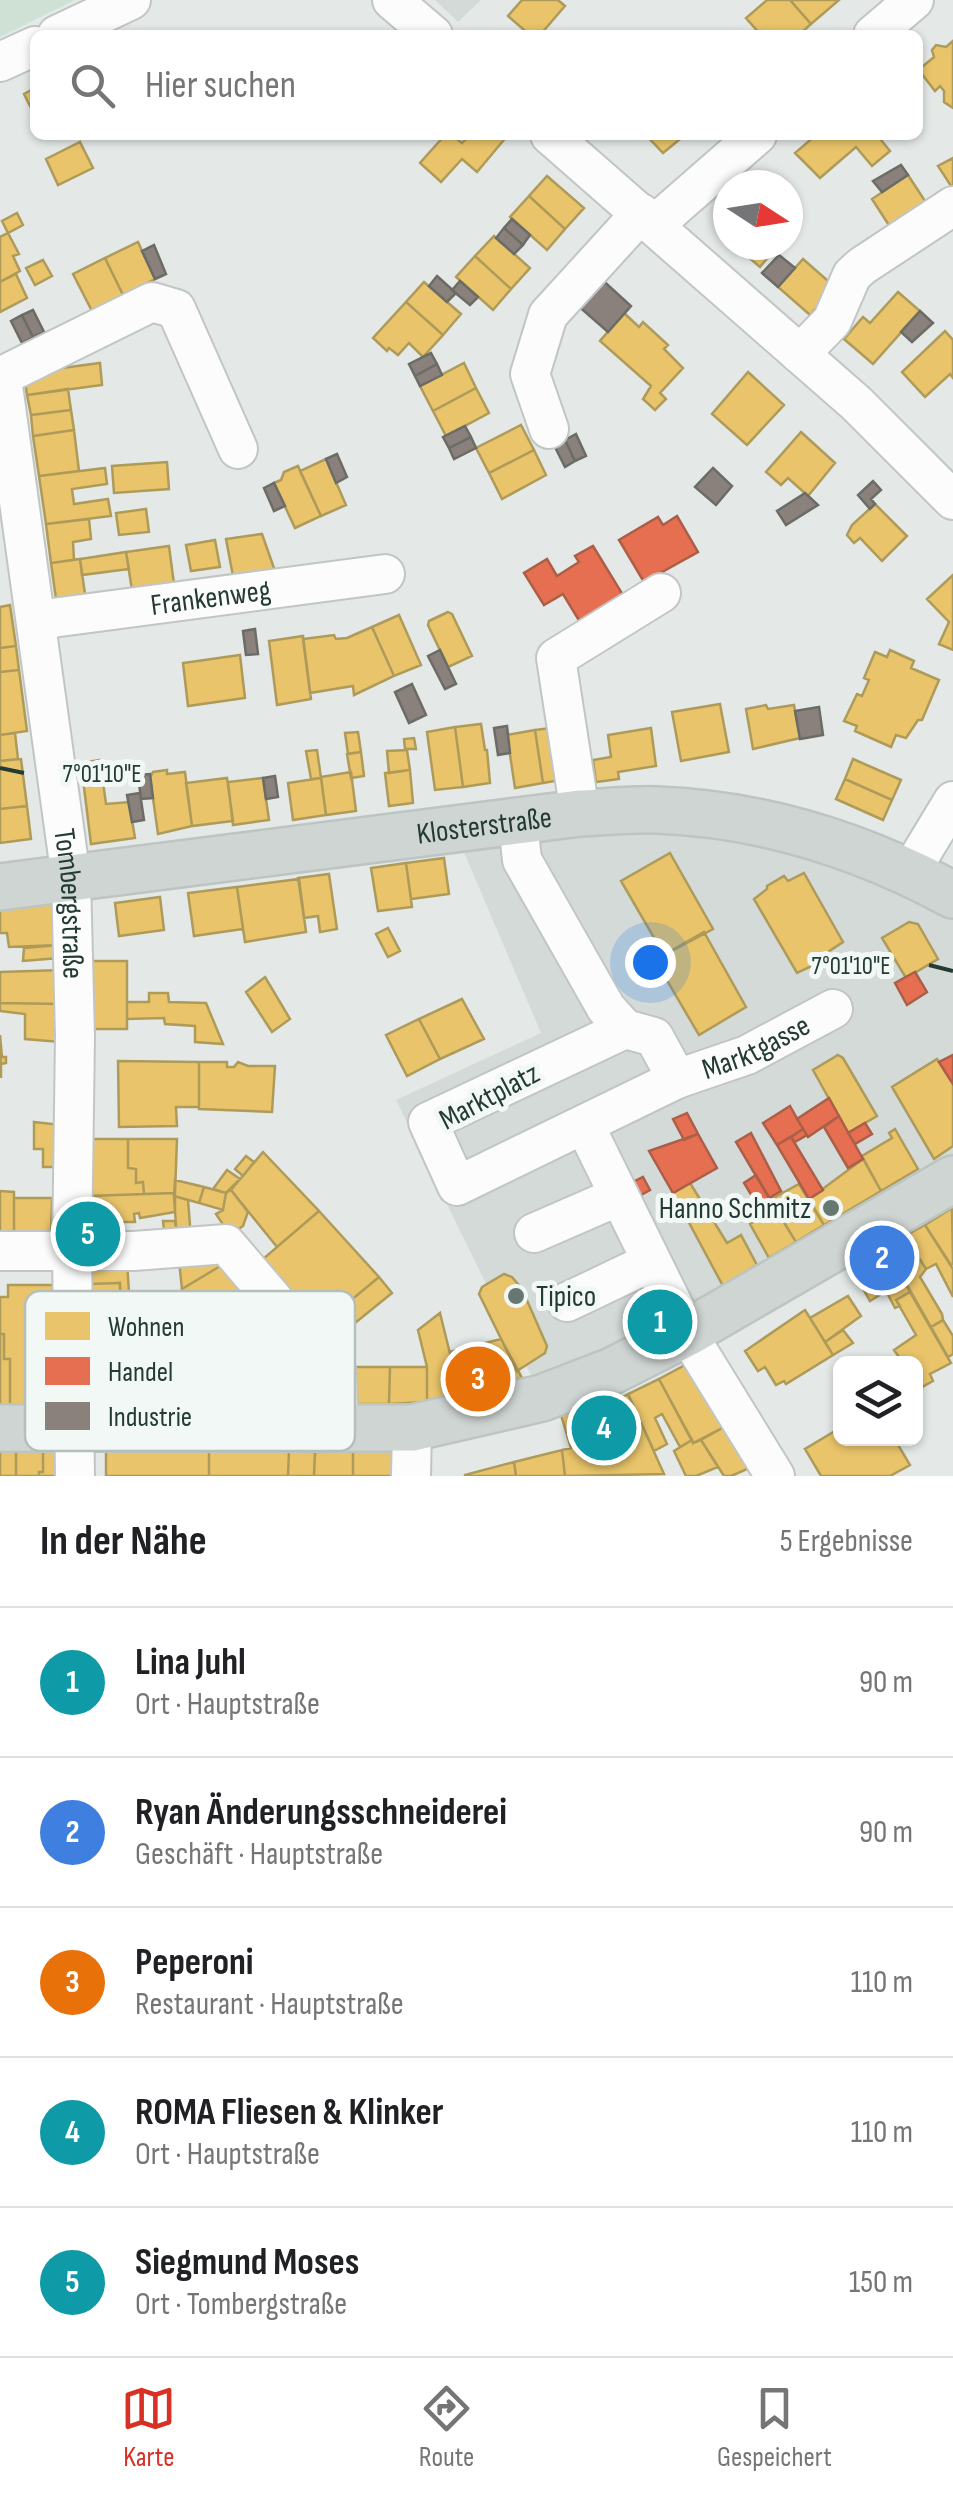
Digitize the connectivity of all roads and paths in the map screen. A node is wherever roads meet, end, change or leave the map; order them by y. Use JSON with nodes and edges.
{"nodes":[{"id":1,"x":131,"y":0,"type":"edge"},
{"id":2,"x":392,"y":0,"type":"edge"},
{"id":3,"x":914,"y":0,"type":"edge"},
{"id":4,"x":68,"y":30,"type":"edge"},
{"id":5,"x":427,"y":30,"type":"edge"},
{"id":6,"x":879,"y":30,"type":"edge"},
{"id":7,"x":30,"y":48,"type":"edge"},
{"id":8,"x":0,"y":62,"type":"edge"},
{"id":9,"x":556,"y":140,"type":"edge"},
{"id":10,"x":751,"y":140,"type":"edge"},
{"id":11,"x":953,"y":206,"type":"edge"},
{"id":12,"x":648,"y":219,"type":"junction"},
{"id":13,"x":800,"y":354,"type":"junction"},
{"id":14,"x":1,"y":387,"type":"edge"},
{"id":15,"x":548,"y":429,"type":"dead end"},
{"id":16,"x":238,"y":449,"type":"dead end"},
{"id":17,"x":953,"y":500,"type":"edge"},
{"id":18,"x":385,"y":574,"type":"dead end"},
{"id":19,"x":660,"y":593,"type":"dead end"},
{"id":20,"x":37,"y":620,"type":"junction"},
{"id":21,"x":953,"y":801,"type":"edge"},
{"id":22,"x":580,"y":814,"type":"junction"},
{"id":23,"x":518,"y":822,"type":"junction"},
{"id":24,"x":910,"y":872,"type":"junction"},
{"id":25,"x":71,"y":878,"type":"junction"},
{"id":26,"x":0,"y":887,"type":"edge"},
{"id":27,"x":953,"y":895,"type":"edge"},
{"id":28,"x":833,"y":1009,"type":"dead end"},
{"id":29,"x":626,"y":1029,"type":"junction"},
{"id":30,"x":677,"y":1079,"type":"junction"},
{"id":31,"x":584,"y":1126,"type":"junction"},
{"id":32,"x":953,"y":1179,"type":"edge"},
{"id":33,"x":618,"y":1196,"type":"junction"},
{"id":34,"x":534,"y":1233,"type":"dead end"},
{"id":35,"x":0,"y":1251,"type":"edge"},
{"id":36,"x":72,"y":1251,"type":"junction"},
{"id":37,"x":651,"y":1262,"type":"junction"},
{"id":38,"x":73,"y":1291,"type":"edge"},
{"id":39,"x":266,"y":1291,"type":"edge"},
{"id":40,"x":567,"y":1302,"type":"dead end"},
{"id":41,"x":686,"y":1333,"type":"junction"},
{"id":42,"x":0,"y":1428,"type":"edge"},
{"id":43,"x":25,"y":1428,"type":"edge"},
{"id":44,"x":355,"y":1428,"type":"edge"},
{"id":45,"x":412,"y":1428,"type":"junction"},
{"id":46,"x":411,"y":1476,"type":"edge"},
{"id":47,"x":775,"y":1476,"type":"edge"}],
"edges":[{"from":1,"to":4,"type":"street"},
{"from":2,"to":5,"type":"street"},
{"from":3,"to":6,"type":"street"},
{"from":7,"to":8,"type":"street"},
{"from":9,"to":12,"type":"street"},
{"from":10,"to":12,"type":"street"},
{"from":11,"to":13,"type":"street"},
{"from":12,"to":13,"type":"street"},
{"from":12,"to":15,"type":"street"},
{"from":13,"to":17,"type":"street"},
{"from":14,"to":16,"type":"street","name":"Tombergstraße"},
{"from":14,"to":20,"type":"street","name":"Tombergstraße"},
{"from":18,"to":20,"type":"street","name":"Frankenweg"},
{"from":19,"to":22,"type":"street"},
{"from":20,"to":25,"type":"street","name":"Tombergstraße"},
{"from":21,"to":24,"type":"street"},
{"from":22,"to":23,"type":"main road","name":"Klosterstraße"},
{"from":22,"to":24,"type":"main road","name":"Klosterstraße"},
{"from":23,"to":25,"type":"main road","name":"Klosterstraße"},
{"from":23,"to":29,"type":"street"},
{"from":24,"to":27,"type":"main road","name":"Klosterstraße"},
{"from":25,"to":26,"type":"main road","name":"Klosterstraße"},
{"from":25,"to":36,"type":"street","name":"Tombergstraße"},
{"from":28,"to":30,"type":"street","name":"Marktgasse"},
{"from":29,"to":30,"type":"street"},
{"from":29,"to":31,"type":"street","name":"Marktplatz"},
{"from":30,"to":31,"type":"street","name":"Marktplatz"},
{"from":31,"to":33,"type":"street"},
{"from":32,"to":41,"type":"main road"},
{"from":33,"to":34,"type":"street"},
{"from":33,"to":37,"type":"street"},
{"from":35,"to":36,"type":"street"},
{"from":36,"to":38,"type":"street","name":"Tombergstraße"},
{"from":36,"to":39,"type":"street"},
{"from":37,"to":40,"type":"street"},
{"from":37,"to":41,"type":"street"},
{"from":41,"to":45,"type":"main road"},
{"from":41,"to":47,"type":"street"},
{"from":42,"to":43,"type":"main road"},
{"from":44,"to":45,"type":"main road"},
{"from":45,"to":46,"type":"street"}]}
